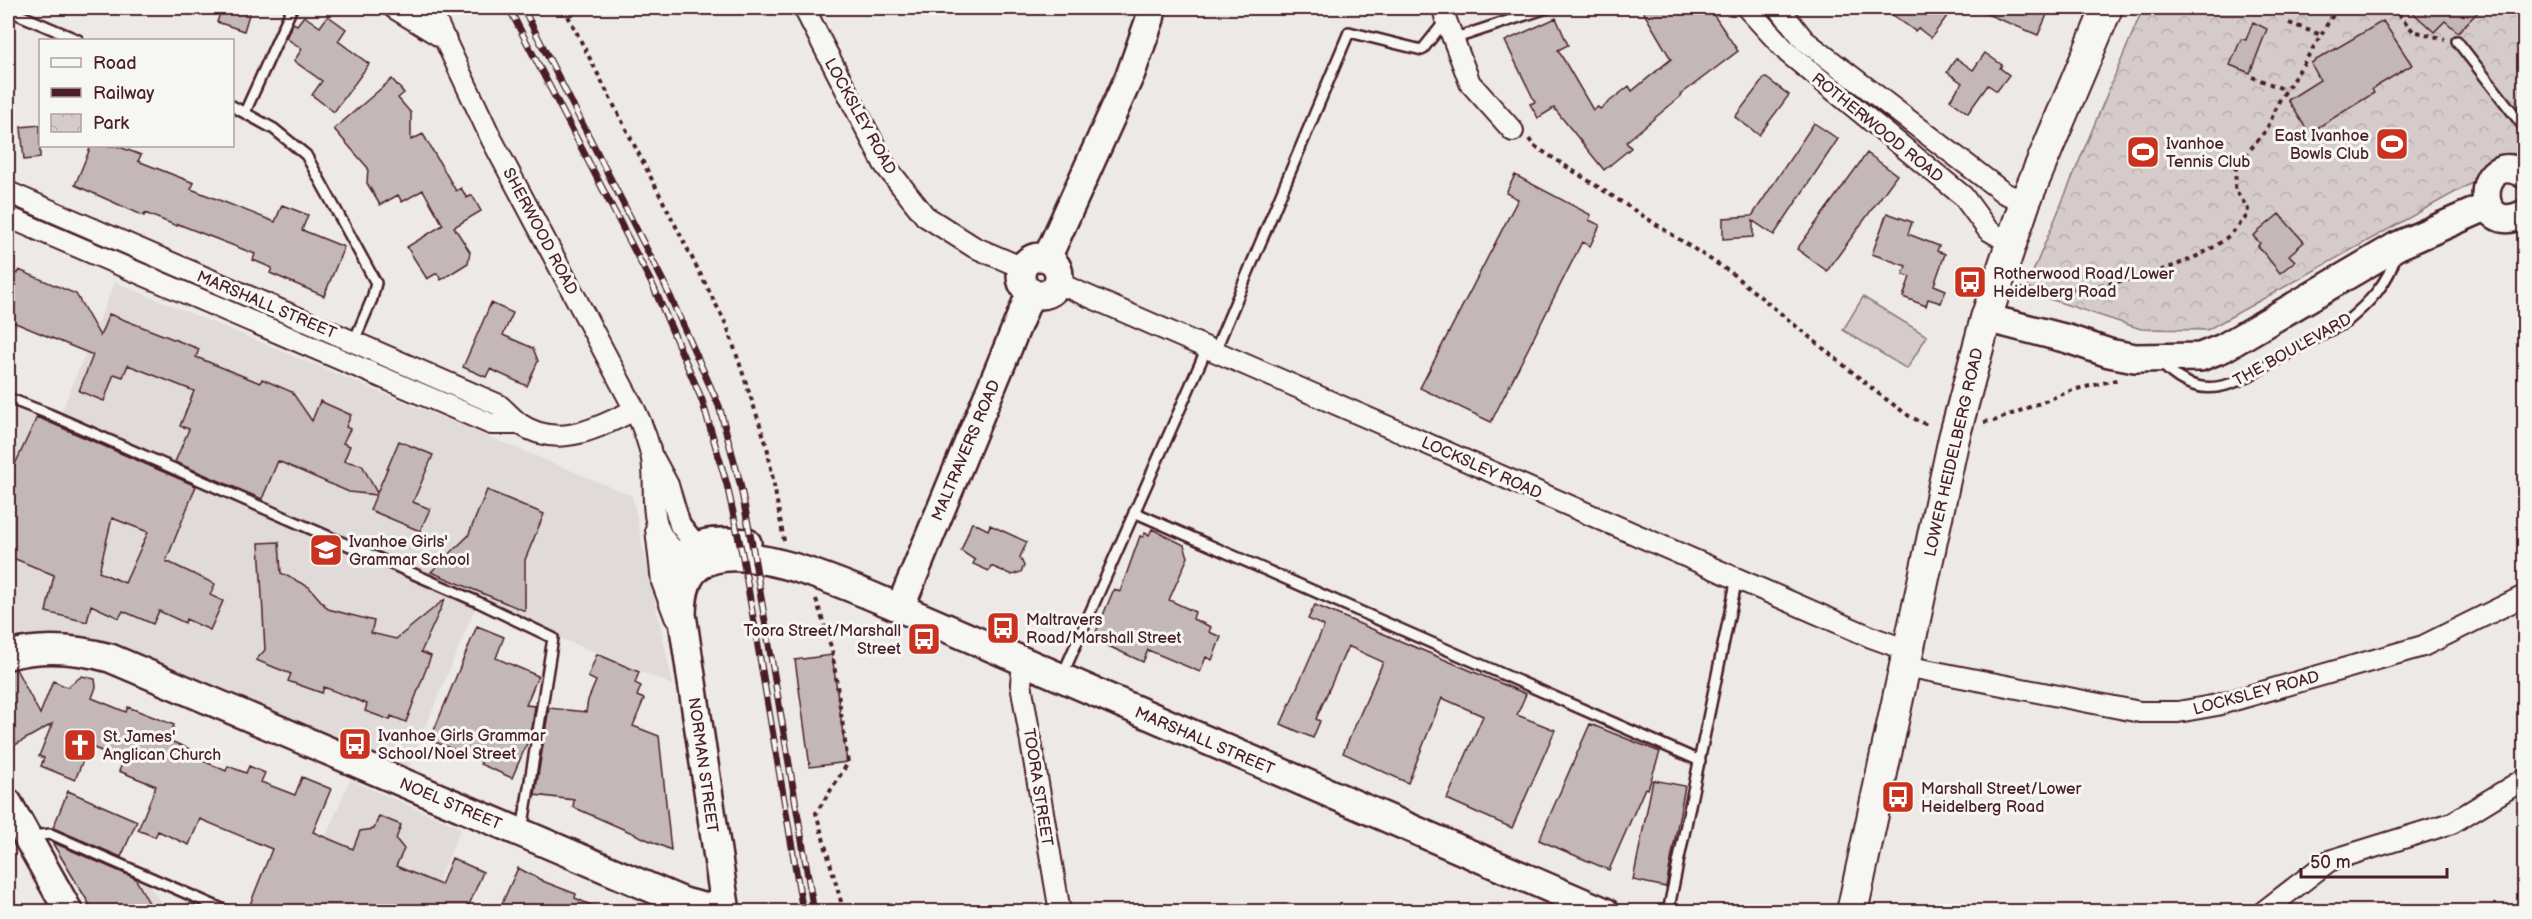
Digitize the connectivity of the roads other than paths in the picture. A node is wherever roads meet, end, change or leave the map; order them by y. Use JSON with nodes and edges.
{"nodes":[{"id":1,"x":292,"y":8,"type":"edge"},
{"id":2,"x":394,"y":8,"type":"edge"},
{"id":3,"x":430,"y":8,"type":"edge"},
{"id":4,"x":804,"y":8,"type":"edge"},
{"id":5,"x":1152,"y":8,"type":"edge"},
{"id":6,"x":1547,"y":8,"type":"edge"},
{"id":7,"x":1747,"y":8,"type":"edge"},
{"id":8,"x":1779,"y":8,"type":"edge"},
{"id":9,"x":2107,"y":8,"type":"edge"},
{"id":10,"x":8,"y":10,"type":"edge"},
{"id":11,"x":1445,"y":14,"type":"edge"},
{"id":12,"x":76,"y":39,"type":"edge"},
{"id":13,"x":1453,"y":39,"type":"junction"},
{"id":14,"x":446,"y":40,"type":"junction"},
{"id":15,"x":2457,"y":40,"type":"road end"},
{"id":16,"x":234,"y":107,"type":"edge"},
{"id":17,"x":245,"y":111,"type":"junction"},
{"id":18,"x":2524,"y":127,"type":"edge"},
{"id":19,"x":1520,"y":133,"type":"road end"},
{"id":20,"x":2524,"y":174,"type":"edge"},
{"id":21,"x":8,"y":192,"type":"edge"},
{"id":22,"x":2025,"y":202,"type":"junction"},
{"id":23,"x":2488,"y":206,"type":"junction"},
{"id":24,"x":2524,"y":214,"type":"edge"},
{"id":25,"x":8,"y":217,"type":"edge"},
{"id":26,"x":2010,"y":243,"type":"junction"},
{"id":27,"x":2397,"y":246,"type":"junction"},
{"id":28,"x":1040,"y":275,"type":"junction"},
{"id":29,"x":1986,"y":318,"type":"junction"},
{"id":30,"x":354,"y":341,"type":"junction"},
{"id":31,"x":1211,"y":350,"type":"junction"},
{"id":32,"x":2146,"y":358,"type":"junction"},
{"id":33,"x":8,"y":398,"type":"edge"},
{"id":34,"x":635,"y":410,"type":"junction"},
{"id":35,"x":520,"y":424,"type":"junction"},
{"id":36,"x":651,"y":454,"type":"junction"},
{"id":37,"x":655,"y":510,"type":"junction"},
{"id":38,"x":1134,"y":512,"type":"junction"},
{"id":39,"x":692,"y":556,"type":"junction"},
{"id":40,"x":805,"y":569,"type":"junction"},
{"id":41,"x":1737,"y":578,"type":"junction"},
{"id":42,"x":2524,"y":596,"type":"edge"},
{"id":43,"x":900,"y":608,"type":"junction"},
{"id":44,"x":684,"y":629,"type":"junction"},
{"id":45,"x":8,"y":656,"type":"edge"},
{"id":46,"x":1906,"y":658,"type":"junction"},
{"id":47,"x":1023,"y":662,"type":"junction"},
{"id":48,"x":1061,"y":678,"type":"junction"},
{"id":49,"x":1700,"y":761,"type":"junction"},
{"id":50,"x":2524,"y":778,"type":"edge"},
{"id":51,"x":8,"y":805,"type":"edge"},
{"id":52,"x":522,"y":833,"type":"junction"},
{"id":53,"x":27,"y":836,"type":"junction"},
{"id":54,"x":725,"y":908,"type":"edge"},
{"id":55,"x":69,"y":912,"type":"edge"},
{"id":56,"x":229,"y":912,"type":"edge"},
{"id":57,"x":1060,"y":912,"type":"edge"},
{"id":58,"x":1605,"y":912,"type":"edge"},
{"id":59,"x":1668,"y":912,"type":"edge"},
{"id":60,"x":1852,"y":912,"type":"edge"},
{"id":61,"x":2263,"y":912,"type":"edge"}],
"edges":[{"from":1,"to":17,"type":"lane"},
{"from":2,"to":14,"type":"street"},
{"from":3,"to":14,"type":"street","name":"SHERWOOD ROAD"},
{"from":4,"to":28,"type":"street","name":"LOCKSLEY ROAD"},
{"from":5,"to":28,"type":"street","name":"MALTRAVERS ROAD"},
{"from":6,"to":13,"type":"lane"},
{"from":7,"to":26,"type":"street","name":"ROTHERWOOD ROAD"},
{"from":8,"to":22,"type":"street","name":"ROTHERWOOD ROAD"},
{"from":9,"to":22,"type":"main road","name":"LOWER HEIDELBERG ROAD"},
{"from":10,"to":12,"type":"lane"},
{"from":11,"to":13,"type":"street"},
{"from":11,"to":31,"type":"lane"},
{"from":13,"to":19,"type":"street"},
{"from":14,"to":34,"type":"street","name":"SHERWOOD ROAD"},
{"from":15,"to":18,"type":"lane"},
{"from":16,"to":17,"type":"lane"},
{"from":17,"to":30,"type":"lane"},
{"from":20,"to":23,"type":"street"},
{"from":21,"to":30,"type":"street","name":"MARSHALL STREET"},
{"from":22,"to":26,"type":"main road","name":"LOWER HEIDELBERG ROAD"},
{"from":23,"to":24,"type":"street"},
{"from":23,"to":27,"type":"street","name":"THE BOULEVARD"},
{"from":25,"to":35,"type":"street","name":"MARSHALL STREET"},
{"from":26,"to":29,"type":"main road","name":"LOWER HEIDELBERG ROAD"},
{"from":27,"to":32,"type":"street","name":"THE BOULEVARD"},
{"from":27,"to":32,"type":"lane","name":"THE BOULEVARD"},
{"from":28,"to":31,"type":"street","name":"LOCKSLEY ROAD"},
{"from":28,"to":43,"type":"street","name":"MALTRAVERS ROAD"},
{"from":29,"to":32,"type":"street","name":"THE BOULEVARD"},
{"from":29,"to":46,"type":"main road","name":"LOWER HEIDELBERG ROAD"},
{"from":30,"to":35,"type":"street","name":"MARSHALL STREET"},
{"from":31,"to":38,"type":"lane"},
{"from":31,"to":41,"type":"street","name":"LOCKSLEY ROAD"},
{"from":33,"to":52,"type":"lane"},
{"from":34,"to":35,"type":"street","name":"MARSHALL STREET"},
{"from":34,"to":36,"type":"street","name":"SHERWOOD ROAD"},
{"from":36,"to":37,"type":"street","name":"SHERWOOD ROAD"},
{"from":36,"to":39,"type":"street","name":"SHERWOOD ROAD"},
{"from":37,"to":39,"type":"street","name":"SHERWOOD ROAD"},
{"from":37,"to":44,"type":"street"},
{"from":38,"to":48,"type":"lane"},
{"from":38,"to":49,"type":"lane"},
{"from":39,"to":40,"type":"street","name":"MARSHALL STREET"},
{"from":39,"to":40,"type":"street","name":"MARSHALL STREET"},
{"from":39,"to":44,"type":"street","name":"NORMAN STREET"},
{"from":40,"to":43,"type":"street","name":"MARSHALL STREET"},
{"from":41,"to":46,"type":"street","name":"LOCKSLEY ROAD"},
{"from":41,"to":49,"type":"lane"},
{"from":42,"to":46,"type":"street","name":"LOCKSLEY ROAD"},
{"from":43,"to":47,"type":"street","name":"MARSHALL STREET"},
{"from":44,"to":54,"type":"street","name":"NORMAN STREET"},
{"from":45,"to":52,"type":"street","name":"NOEL STREET"},
{"from":46,"to":60,"type":"main road","name":"LOWER HEIDELBERG ROAD"},
{"from":47,"to":48,"type":"street","name":"MARSHALL STREET"},
{"from":47,"to":57,"type":"street","name":"TOORA STREET"},
{"from":48,"to":58,"type":"street","name":"MARSHALL STREET"},
{"from":49,"to":59,"type":"lane"},
{"from":50,"to":61,"type":"street"},
{"from":51,"to":53,"type":"street"},
{"from":52,"to":54,"type":"street","name":"NOEL STREET"},
{"from":53,"to":55,"type":"street"},
{"from":53,"to":56,"type":"lane"}]}
